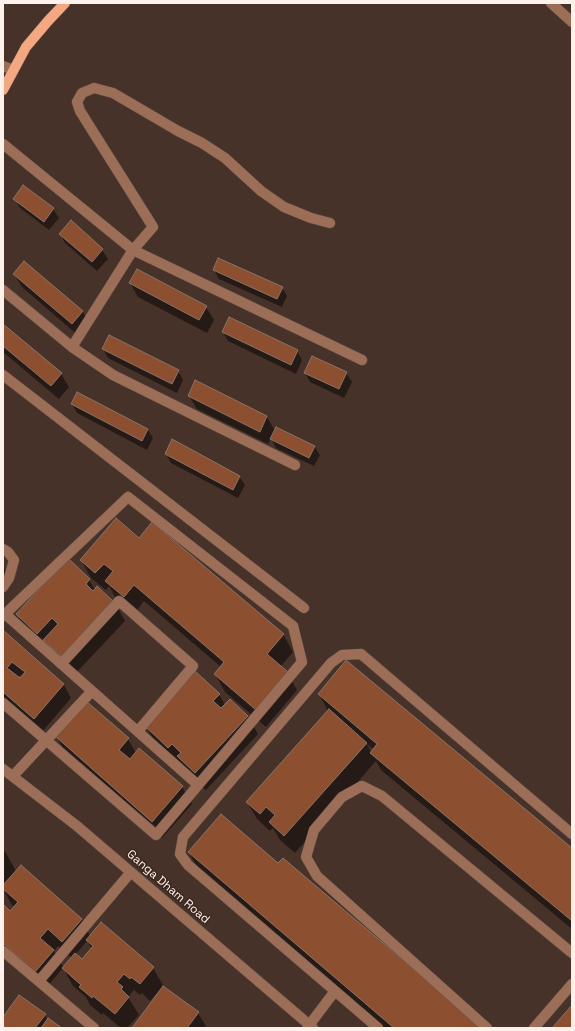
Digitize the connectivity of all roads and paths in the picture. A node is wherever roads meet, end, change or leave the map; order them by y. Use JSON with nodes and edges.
{"nodes":[{"id":1,"x":65,"y":3,"type":"edge"},
{"id":2,"x":550,"y":3,"type":"edge"},
{"id":3,"x":572,"y":22,"type":"edge"},
{"id":4,"x":3,"y":66,"type":"edge"},
{"id":5,"x":13,"y":70,"type":"junction"},
{"id":6,"x":3,"y":90,"type":"edge"},
{"id":7,"x":3,"y":144,"type":"edge"},
{"id":8,"x":330,"y":223,"type":"dead end"},
{"id":9,"x":134,"y":250,"type":"junction"},
{"id":10,"x":3,"y":290,"type":"edge"},
{"id":11,"x":72,"y":347,"type":"junction"},
{"id":12,"x":362,"y":360,"type":"dead end"},
{"id":13,"x":3,"y":376,"type":"edge"},
{"id":14,"x":295,"y":465,"type":"dead end"},
{"id":15,"x":3,"y":549,"type":"edge"},
{"id":16,"x":3,"y":587,"type":"edge"},
{"id":17,"x":304,"y":608,"type":"dead end"},
{"id":18,"x":4,"y":615,"type":"edge"},
{"id":19,"x":61,"y":664,"type":"junction"},
{"id":20,"x":92,"y":691,"type":"junction"},
{"id":21,"x":3,"y":703,"type":"edge"},
{"id":22,"x":138,"y":731,"type":"junction"},
{"id":23,"x":46,"y":740,"type":"junction"},
{"id":24,"x":3,"y":768,"type":"edge"},
{"id":25,"x":13,"y":776,"type":"junction"},
{"id":26,"x":198,"y":785,"type":"junction"},
{"id":27,"x":572,"y":834,"type":"edge"},
{"id":28,"x":131,"y":872,"type":"junction"},
{"id":29,"x":3,"y":952,"type":"edge"},
{"id":30,"x":572,"y":953,"type":"edge"},
{"id":31,"x":39,"y":982,"type":"junction"},
{"id":32,"x":572,"y":984,"type":"edge"},
{"id":33,"x":335,"y":991,"type":"junction"},
{"id":34,"x":310,"y":1027,"type":"edge"},
{"id":35,"x":94,"y":1028,"type":"edge"},
{"id":36,"x":378,"y":1028,"type":"edge"},
{"id":37,"x":487,"y":1028,"type":"edge"},
{"id":38,"x":534,"y":1028,"type":"edge"}],
"edges":[{"from":1,"to":5,"type":"main road"},
{"from":2,"to":3,"type":"street"},
{"from":4,"to":5,"type":"street"},
{"from":5,"to":6,"type":"main road"},
{"from":7,"to":9,"type":"street"},
{"from":8,"to":9,"type":"street"},
{"from":9,"to":11,"type":"street"},
{"from":9,"to":12,"type":"street"},
{"from":10,"to":11,"type":"street"},
{"from":11,"to":14,"type":"street"},
{"from":13,"to":17,"type":"street"},
{"from":15,"to":16,"type":"street"},
{"from":18,"to":19,"type":"street"},
{"from":18,"to":26,"type":"street"},
{"from":19,"to":20,"type":"street"},
{"from":19,"to":22,"type":"street"},
{"from":20,"to":22,"type":"street"},
{"from":20,"to":23,"type":"street"},
{"from":21,"to":23,"type":"street"},
{"from":22,"to":26,"type":"street"},
{"from":23,"to":25,"type":"street"},
{"from":23,"to":26,"type":"street"},
{"from":24,"to":25,"type":"street","name":"Ganga Dham Road"},
{"from":25,"to":28,"type":"street","name":"Ganga Dham Road"},
{"from":27,"to":33,"type":"street"},
{"from":28,"to":31,"type":"street"},
{"from":28,"to":34,"type":"street","name":"Ganga Dham Road"},
{"from":29,"to":31,"type":"street"},
{"from":30,"to":37,"type":"street"},
{"from":31,"to":35,"type":"street"},
{"from":32,"to":38,"type":"street"},
{"from":33,"to":34,"type":"street"},
{"from":33,"to":36,"type":"street"}]}
